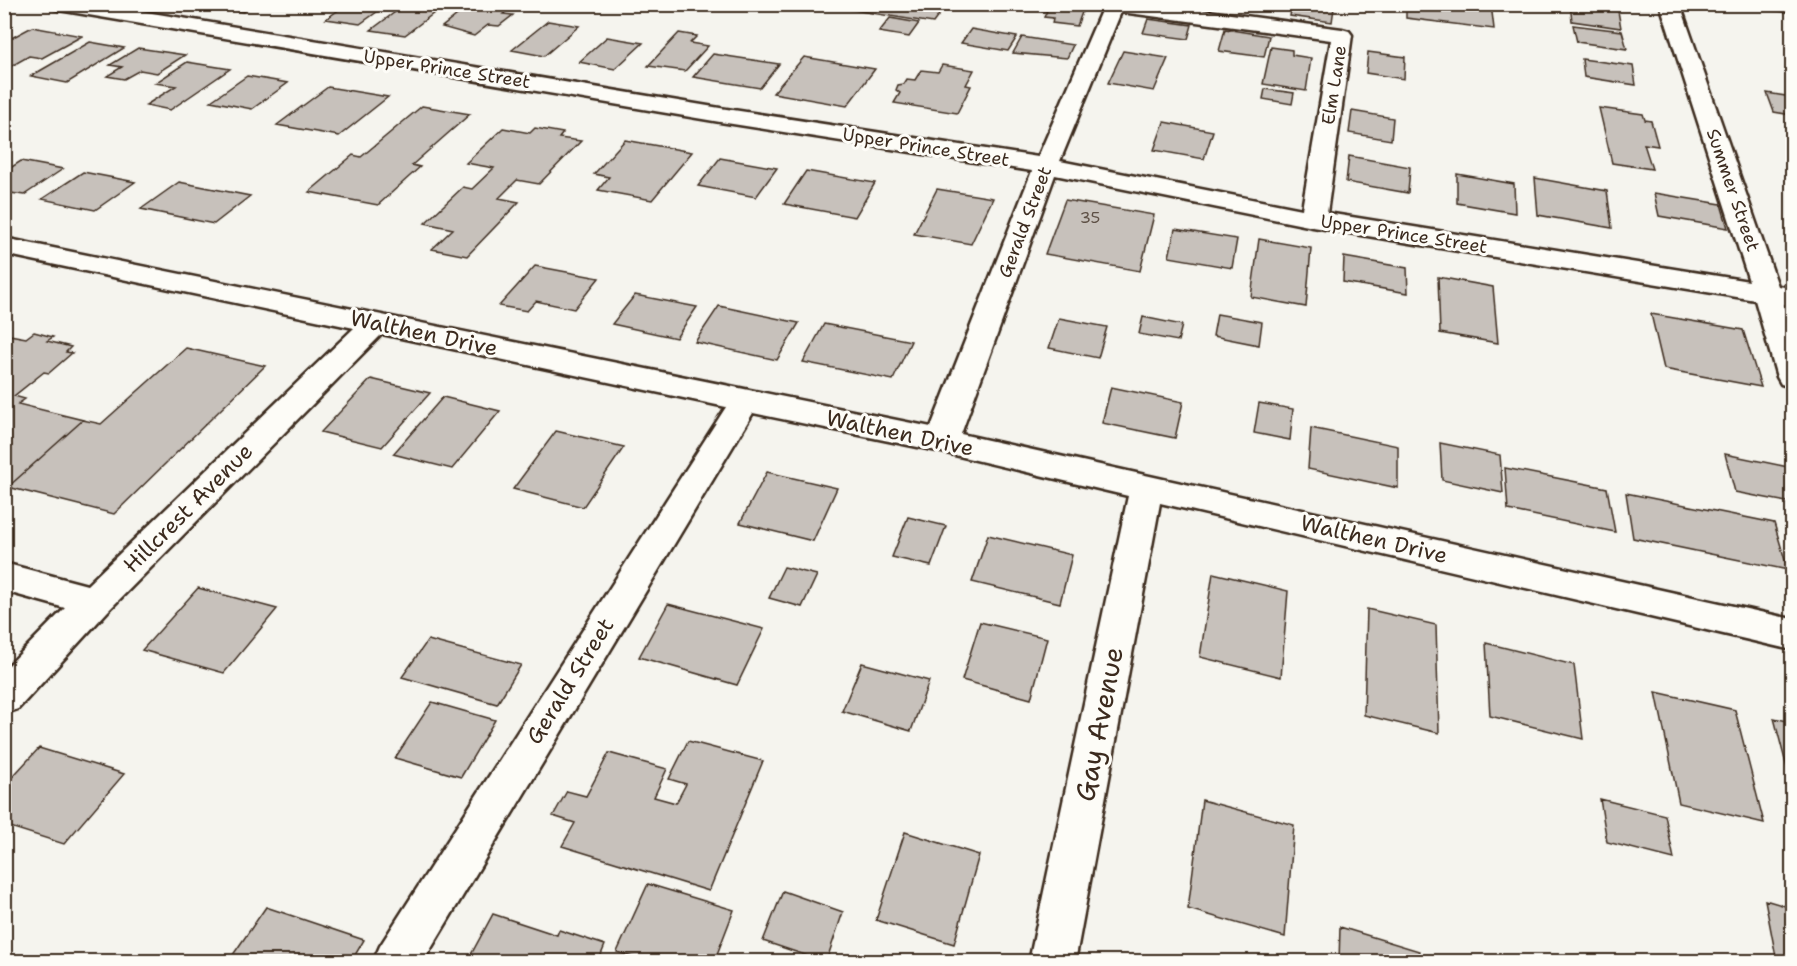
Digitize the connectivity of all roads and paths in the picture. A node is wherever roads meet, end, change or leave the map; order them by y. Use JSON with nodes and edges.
{"nodes":[{"id":1,"x":59,"y":4,"type":"edge"},
{"id":2,"x":1670,"y":4,"type":"edge"},
{"id":3,"x":1114,"y":5,"type":"edge"},
{"id":4,"x":1046,"y":166,"type":"junction"},
{"id":5,"x":1313,"y":219,"type":"junction"},
{"id":6,"x":4,"y":246,"type":"edge"},
{"id":7,"x":1767,"y":293,"type":"junction"},
{"id":8,"x":1792,"y":297,"type":"edge"},
{"id":9,"x":375,"y":323,"type":"junction"},
{"id":10,"x":1792,"y":377,"type":"edge"},
{"id":11,"x":745,"y":401,"type":"junction"},
{"id":12,"x":942,"y":441,"type":"junction"},
{"id":13,"x":1147,"y":486,"type":"junction"},
{"id":14,"x":4,"y":577,"type":"edge"},
{"id":15,"x":94,"y":602,"type":"junction"},
{"id":16,"x":1792,"y":634,"type":"edge"},
{"id":17,"x":4,"y":697,"type":"edge"},
{"id":18,"x":396,"y":962,"type":"edge"},
{"id":19,"x":1052,"y":962,"type":"edge"}],
"edges":[{"from":1,"to":4,"type":"street","name":"Upper Prince Street"},
{"from":2,"to":7,"type":"street","name":"Summer Street"},
{"from":3,"to":4,"type":"street","name":"Gerald Street"},
{"from":3,"to":5,"type":"street","name":"Elm Lane"},
{"from":4,"to":5,"type":"street","name":"Upper Prince Street"},
{"from":4,"to":12,"type":"street","name":"Gerald Street"},
{"from":5,"to":7,"type":"street","name":"Upper Prince Street"},
{"from":6,"to":9,"type":"street","name":"Walthen Drive"},
{"from":7,"to":8,"type":"street","name":"Upper Prince Street"},
{"from":7,"to":10,"type":"street","name":"Summer Street"},
{"from":9,"to":11,"type":"street","name":"Walthen Drive"},
{"from":9,"to":15,"type":"street","name":"Hillcrest Avenue"},
{"from":11,"to":12,"type":"street","name":"Walthen Drive"},
{"from":11,"to":18,"type":"street","name":"Gerald Street"},
{"from":12,"to":13,"type":"street","name":"Walthen Drive"},
{"from":13,"to":16,"type":"street","name":"Walthen Drive"},
{"from":13,"to":19,"type":"street","name":"Gay Avenue"},
{"from":14,"to":15,"type":"street"},
{"from":15,"to":17,"type":"street","name":"Hillcrest Avenue"}]}
